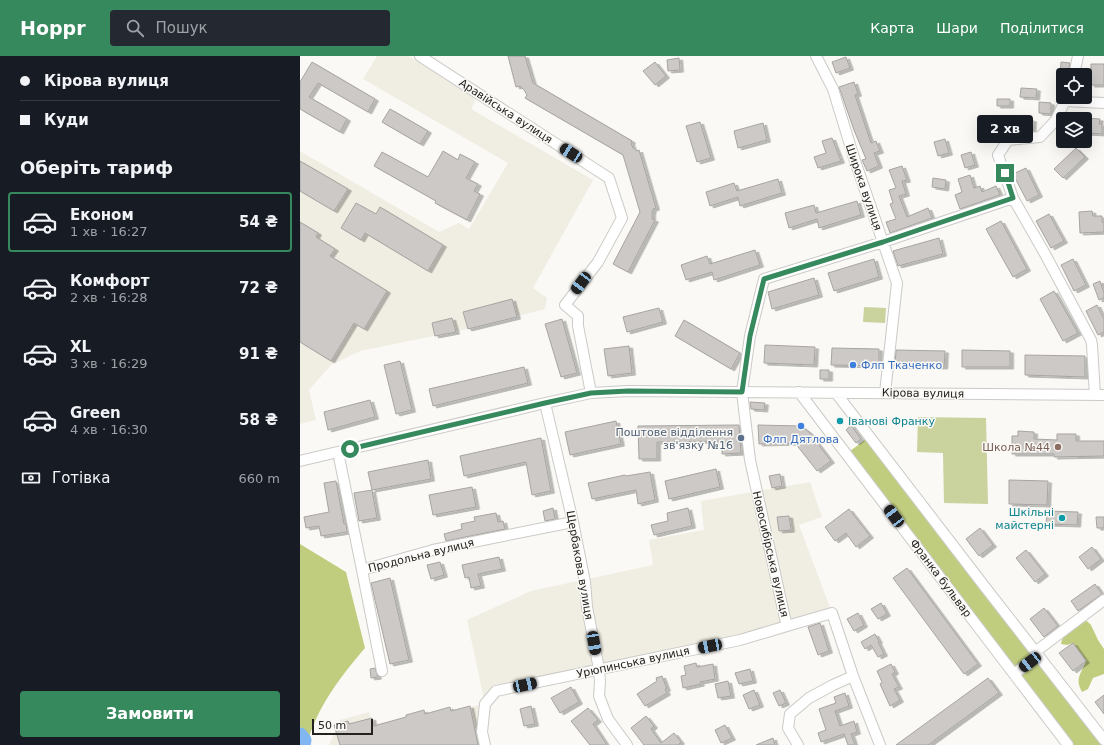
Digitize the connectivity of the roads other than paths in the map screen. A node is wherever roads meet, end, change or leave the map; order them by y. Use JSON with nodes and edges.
{"nodes":[{"id":1,"x":420,"y":56,"type":"edge"},
{"id":2,"x":816,"y":56,"type":"edge"},
{"id":3,"x":1078,"y":56,"type":"edge"},
{"id":4,"x":1075,"y":68,"type":"edge"},
{"id":5,"x":1092,"y":102,"type":"edge"},
{"id":6,"x":1104,"y":103,"type":"edge"},
{"id":7,"x":1064,"y":104,"type":"edge"},
{"id":8,"x":1013,"y":198,"type":"junction"},
{"id":9,"x":883,"y":242,"type":"junction"},
{"id":10,"x":742,"y":392,"type":"junction"},
{"id":11,"x":799,"y":392,"type":"junction"},
{"id":12,"x":591,"y":393,"type":"junction"},
{"id":13,"x":836,"y":393,"type":"junction"},
{"id":14,"x":885,"y":393,"type":"junction"},
{"id":15,"x":1099,"y":395,"type":"edge"},
{"id":16,"x":545,"y":403,"type":"junction"},
{"id":17,"x":338,"y":452,"type":"junction"},
{"id":18,"x":300,"y":461,"type":"edge"},
{"id":19,"x":573,"y":522,"type":"junction"},
{"id":20,"x":362,"y":570,"type":"junction"},
{"id":21,"x":1104,"y":600,"type":"edge"},
{"id":22,"x":787,"y":626,"type":"junction"},
{"id":23,"x":1036,"y":654,"type":"junction"},
{"id":24,"x":599,"y":669,"type":"junction"},
{"id":25,"x":382,"y":671,"type":"dead end"},
{"id":26,"x":1014,"y":674,"type":"junction"},
{"id":27,"x":853,"y":676,"type":"junction"},
{"id":28,"x":1104,"y":740,"type":"edge"},
{"id":29,"x":485,"y":745,"type":"edge"},
{"id":30,"x":627,"y":745,"type":"edge"},
{"id":31,"x":798,"y":745,"type":"edge"},
{"id":32,"x":880,"y":745,"type":"edge"},
{"id":33,"x":1068,"y":745,"type":"edge"}],
"edges":[{"from":1,"to":12,"type":"street","name":"Аравійська вулиця"},
{"from":2,"to":9,"type":"street","name":"Широка вулиця"},
{"from":3,"to":4,"type":"street"},
{"from":5,"to":6,"type":"street"},
{"from":7,"to":8,"type":"street"},
{"from":8,"to":9,"type":"street"},
{"from":8,"to":15,"type":"street"},
{"from":9,"to":10,"type":"street"},
{"from":9,"to":14,"type":"street","name":"Широка вулиця"},
{"from":10,"to":11,"type":"street","name":"Кірова вулиця"},
{"from":10,"to":12,"type":"street","name":"Кірова вулиця"},
{"from":10,"to":22,"type":"street","name":"Новосибірська вулиця"},
{"from":11,"to":13,"type":"street","name":"Кірова вулиця"},
{"from":11,"to":26,"type":"street","name":"Франка бульвар"},
{"from":12,"to":16,"type":"street","name":"Кірова вулиця"},
{"from":13,"to":14,"type":"street","name":"Кірова вулиця"},
{"from":13,"to":23,"type":"street"},
{"from":14,"to":15,"type":"street","name":"Кірова вулиця"},
{"from":16,"to":17,"type":"street","name":"Кірова вулиця"},
{"from":16,"to":19,"type":"street","name":"Щербакова вулиця"},
{"from":17,"to":18,"type":"street","name":"Кірова вулиця"},
{"from":17,"to":20,"type":"street","name":"Продольна вулиця"},
{"from":19,"to":20,"type":"street","name":"Продольна вулиця"},
{"from":19,"to":24,"type":"street","name":"Щербакова вулиця"},
{"from":20,"to":25,"type":"street"},
{"from":21,"to":23,"type":"street"},
{"from":22,"to":24,"type":"street","name":"Урюпинська вулиця"},
{"from":22,"to":27,"type":"street","name":"Новосибірська вулиця"},
{"from":23,"to":26,"type":"street"},
{"from":23,"to":28,"type":"street"},
{"from":24,"to":29,"type":"street","name":"Урюпинська вулиця"},
{"from":24,"to":30,"type":"street","name":"Щербакова вулиця"},
{"from":26,"to":33,"type":"street","name":"Франка бульвар"},
{"from":27,"to":31,"type":"street"},
{"from":27,"to":32,"type":"street","name":"Новосибірська вулиця"}]}
